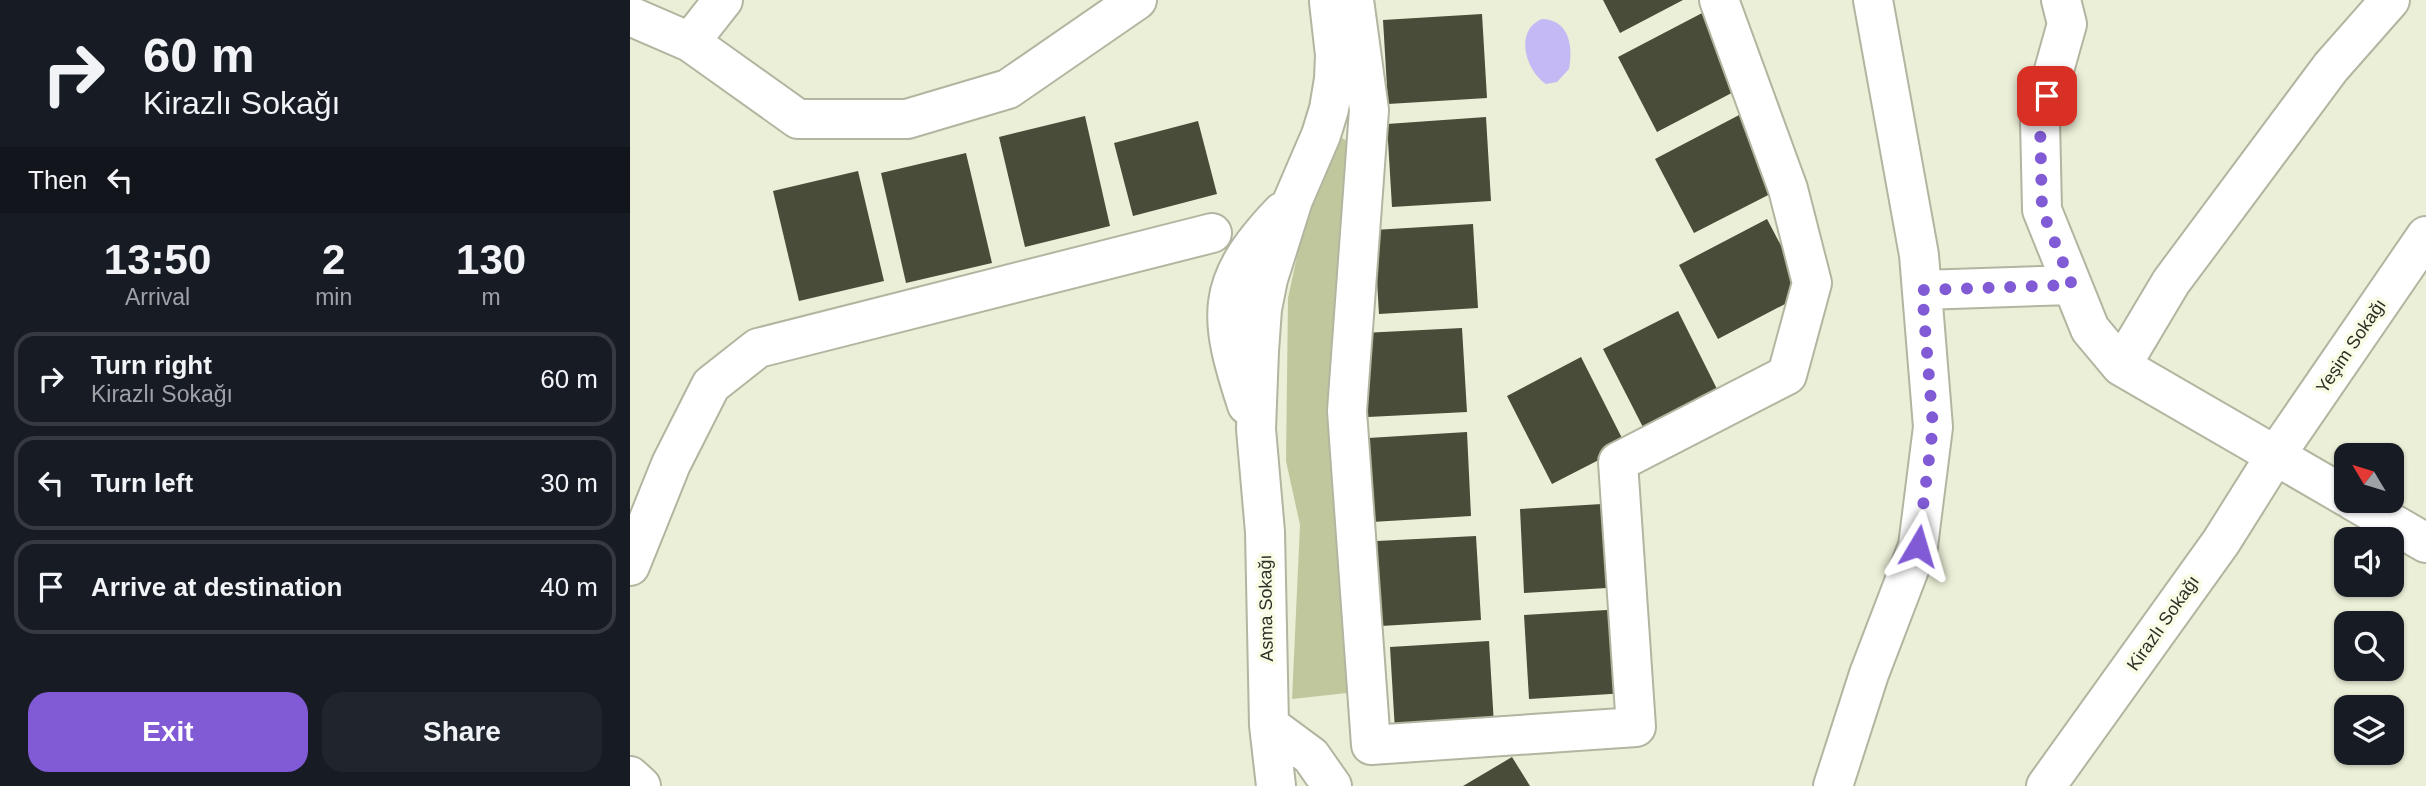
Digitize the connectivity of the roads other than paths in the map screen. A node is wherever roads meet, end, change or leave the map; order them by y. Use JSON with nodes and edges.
{"nodes":[{"id":1,"x":723,"y":0,"type":"edge"},
{"id":2,"x":1137,"y":0,"type":"edge"},
{"id":3,"x":1328,"y":0,"type":"edge"},
{"id":4,"x":1354,"y":0,"type":"edge"},
{"id":5,"x":1718,"y":0,"type":"edge"},
{"id":6,"x":1873,"y":0,"type":"edge"},
{"id":7,"x":2061,"y":0,"type":"edge"},
{"id":8,"x":2390,"y":0,"type":"edge"},
{"id":9,"x":630,"y":16,"type":"edge"},
{"id":10,"x":690,"y":42,"type":"junction"},
{"id":11,"x":1212,"y":233,"type":"dead end"},
{"id":12,"x":2426,"y":236,"type":"edge"},
{"id":13,"x":2072,"y":285,"type":"junction"},
{"id":14,"x":1922,"y":290,"type":"junction"},
{"id":15,"x":2121,"y":366,"type":"junction"},
{"id":16,"x":2275,"y":456,"type":"junction"},
{"id":17,"x":2334,"y":490,"type":"edge"},
{"id":18,"x":2375,"y":513,"type":"edge"},
{"id":19,"x":2426,"y":542,"type":"edge"},
{"id":20,"x":630,"y":566,"type":"edge"},
{"id":21,"x":1269,"y":725,"type":"junction"},
{"id":22,"x":630,"y":775,"type":"edge"},
{"id":23,"x":2063,"y":782,"type":"edge"},
{"id":24,"x":641,"y":786,"type":"edge"},
{"id":25,"x":1276,"y":786,"type":"edge"},
{"id":26,"x":1332,"y":786,"type":"edge"},
{"id":27,"x":1833,"y":786,"type":"edge"}],
"edges":[{"from":1,"to":10,"type":"street"},
{"from":2,"to":10,"type":"street"},
{"from":3,"to":21,"type":"street","name":"Asma Sokağı"},
{"from":4,"to":5,"type":"street"},
{"from":6,"to":14,"type":"street"},
{"from":7,"to":13,"type":"street"},
{"from":8,"to":15,"type":"street"},
{"from":9,"to":10,"type":"street"},
{"from":11,"to":20,"type":"street"},
{"from":12,"to":16,"type":"street","name":"Yeşim Sokağı"},
{"from":13,"to":14,"type":"street"},
{"from":13,"to":15,"type":"street"},
{"from":14,"to":27,"type":"street"},
{"from":15,"to":16,"type":"street"},
{"from":16,"to":17,"type":"street"},
{"from":16,"to":23,"type":"street","name":"Kirazlı Sokağı"},
{"from":18,"to":19,"type":"street"},
{"from":21,"to":25,"type":"street","name":"Asma Sokağı"},
{"from":21,"to":26,"type":"street"},
{"from":22,"to":24,"type":"street"}]}
